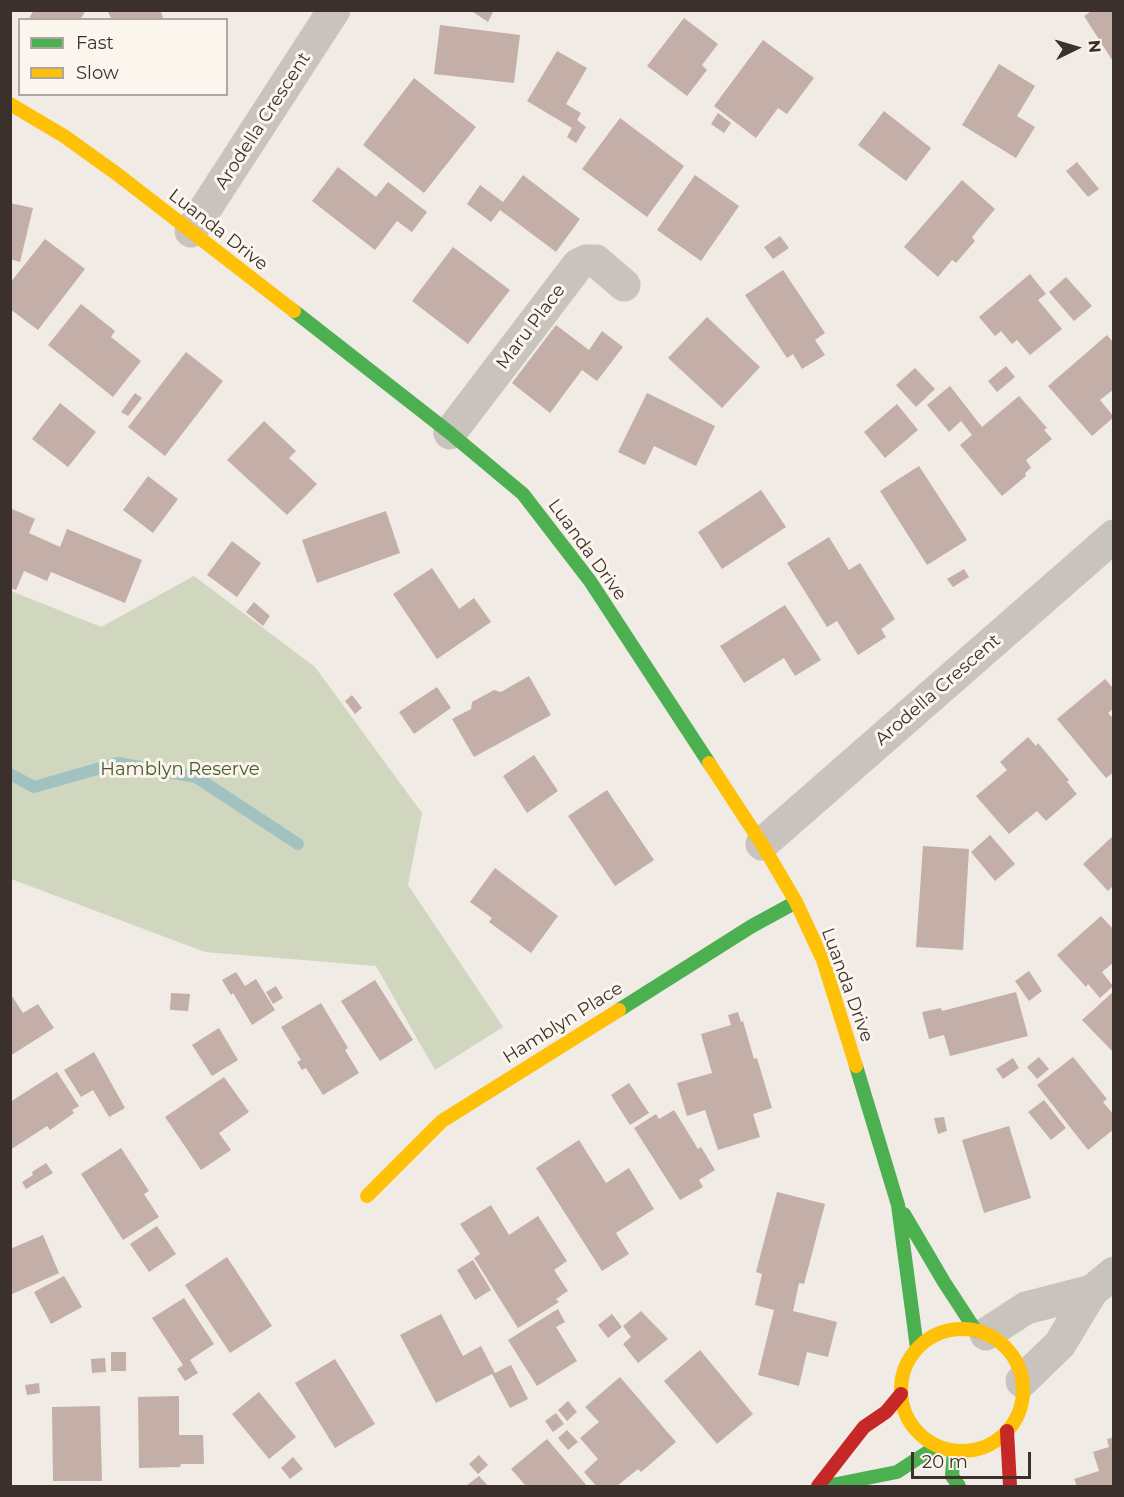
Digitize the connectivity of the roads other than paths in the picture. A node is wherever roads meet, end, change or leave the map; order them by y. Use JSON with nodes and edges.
{"nodes":[{"id":1,"x":334,"y":10,"type":"edge"},
{"id":2,"x":10,"y":104,"type":"edge"},
{"id":3,"x":190,"y":231,"type":"junction"},
{"id":4,"x":624,"y":285,"type":"dead end"},
{"id":5,"x":450,"y":433,"type":"junction"},
{"id":6,"x":1113,"y":536,"type":"edge"},
{"id":7,"x":762,"y":844,"type":"junction"},
{"id":8,"x":796,"y":902,"type":"junction"},
{"id":9,"x":367,"y":1196,"type":"dead end"},
{"id":10,"x":898,"y":1205,"type":"junction"},
{"id":11,"x":1103,"y":1282,"type":"edge"},
{"id":12,"x":981,"y":1332,"type":"junction"},
{"id":13,"x":917,"y":1348,"type":"junction"},
{"id":14,"x":1022,"y":1381,"type":"junction"},
{"id":15,"x":901,"y":1394,"type":"junction"},
{"id":16,"x":1007,"y":1431,"type":"junction"},
{"id":17,"x":937,"y":1446,"type":"junction"},
{"id":18,"x":954,"y":1451,"type":"junction"},
{"id":19,"x":818,"y":1486,"type":"edge"},
{"id":20,"x":827,"y":1486,"type":"edge"},
{"id":21,"x":958,"y":1486,"type":"edge"},
{"id":22,"x":1010,"y":1486,"type":"edge"}],
"edges":[{"from":1,"to":3,"type":"street","name":"Arodella Crescent"},
{"from":2,"to":3,"type":"street","name":"Luanda Drive"},
{"from":3,"to":5,"type":"street","name":"Luanda Drive"},
{"from":4,"to":5,"type":"street","name":"Maru Place"},
{"from":5,"to":7,"type":"street","name":"Luanda Drive"},
{"from":6,"to":7,"type":"street","name":"Arodella Crescent"},
{"from":7,"to":8,"type":"street","name":"Luanda Drive"},
{"from":8,"to":9,"type":"street","name":"Hamblyn Place"},
{"from":8,"to":10,"type":"street","name":"Luanda Drive"},
{"from":10,"to":12,"type":"street","name":"Luanda Drive"},
{"from":10,"to":13,"type":"street","name":"Luanda Drive"},
{"from":11,"to":12,"type":"street"},
{"from":11,"to":14,"type":"street"},
{"from":12,"to":13,"type":"street"},
{"from":12,"to":14,"type":"street"},
{"from":13,"to":15,"type":"street"},
{"from":14,"to":16,"type":"street"},
{"from":15,"to":17,"type":"street"},
{"from":15,"to":19,"type":"street"},
{"from":16,"to":18,"type":"street"},
{"from":16,"to":22,"type":"street"},
{"from":17,"to":18,"type":"street"},
{"from":17,"to":20,"type":"street"},
{"from":18,"to":21,"type":"street"}]}
